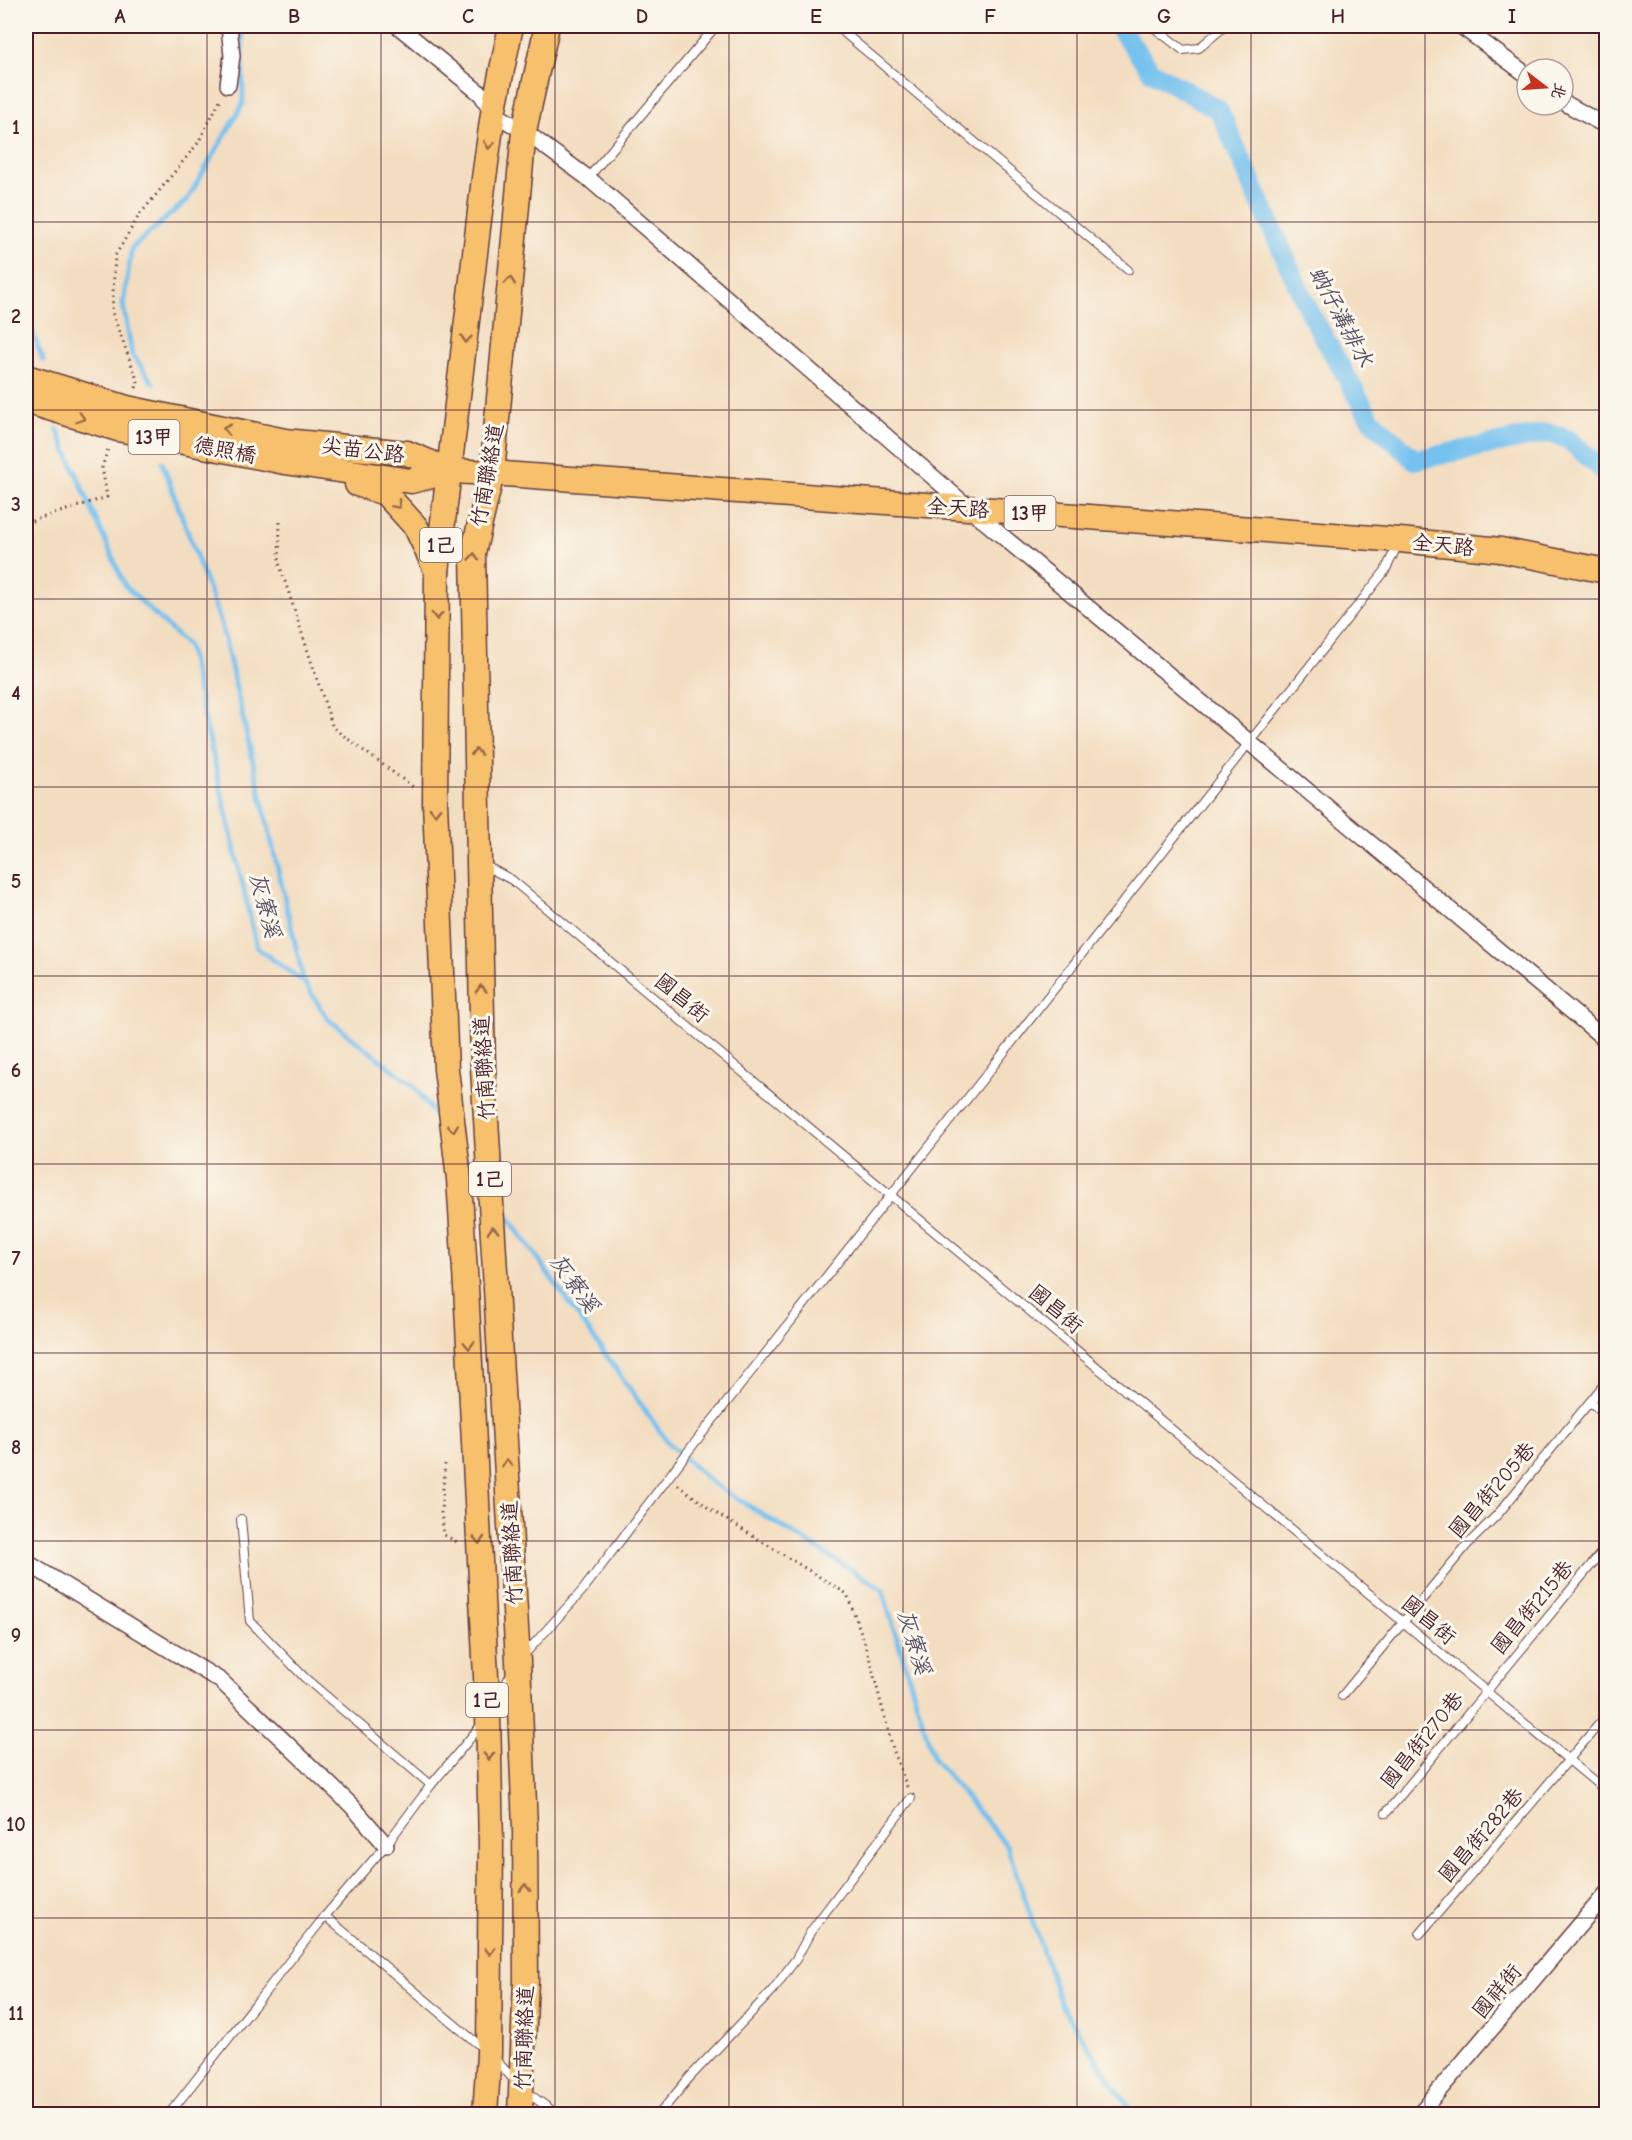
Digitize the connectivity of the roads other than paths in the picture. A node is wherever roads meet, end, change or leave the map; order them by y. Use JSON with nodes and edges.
{"nodes":[{"id":1,"x":229,"y":26,"type":"edge"},
{"id":2,"x":398,"y":26,"type":"edge"},
{"id":3,"x":511,"y":26,"type":"edge"},
{"id":4,"x":547,"y":26,"type":"edge"},
{"id":5,"x":716,"y":26,"type":"edge"},
{"id":6,"x":836,"y":26,"type":"edge"},
{"id":7,"x":1152,"y":26,"type":"edge"},
{"id":8,"x":1225,"y":26,"type":"edge"},
{"id":9,"x":1461,"y":26,"type":"edge"},
{"id":10,"x":1515,"y":66,"type":"edge"},
{"id":11,"x":228,"y":85,"type":"road end"},
{"id":12,"x":1575,"y":109,"type":"edge"},
{"id":13,"x":493,"y":113,"type":"junction"},
{"id":14,"x":1606,"y":126,"type":"edge"},
{"id":15,"x":524,"y":131,"type":"junction"},
{"id":16,"x":588,"y":178,"type":"junction"},
{"id":17,"x":1128,"y":270,"type":"dead end"},
{"id":18,"x":26,"y":377,"type":"edge"},
{"id":19,"x":26,"y":401,"type":"edge"},
{"id":20,"x":285,"y":451,"type":"junction"},
{"id":21,"x":451,"y":471,"type":"junction"},
{"id":22,"x":492,"y":473,"type":"junction"},
{"id":23,"x":970,"y":509,"type":"junction"},
{"id":24,"x":1400,"y":540,"type":"junction"},
{"id":25,"x":437,"y":572,"type":"junction"},
{"id":26,"x":1606,"y":572,"type":"edge"},
{"id":27,"x":1249,"y":742,"type":"junction"},
{"id":28,"x":477,"y":861,"type":"junction"},
{"id":29,"x":1606,"y":1040,"type":"edge"},
{"id":30,"x":892,"y":1196,"type":"junction"},
{"id":31,"x":1606,"y":1382,"type":"edge"},
{"id":32,"x":1590,"y":1402,"type":"junction"},
{"id":33,"x":1606,"y":1415,"type":"edge"},
{"id":34,"x":241,"y":1519,"type":"dead end"},
{"id":35,"x":1606,"y":1547,"type":"edge"},
{"id":36,"x":26,"y":1562,"type":"edge"},
{"id":37,"x":1403,"y":1622,"type":"junction"},
{"id":38,"x":518,"y":1661,"type":"junction"},
{"id":39,"x":1486,"y":1690,"type":"junction"},
{"id":40,"x":1342,"y":1696,"type":"dead end"},
{"id":41,"x":488,"y":1716,"type":"junction"},
{"id":42,"x":1606,"y":1716,"type":"edge"},
{"id":43,"x":1569,"y":1760,"type":"junction"},
{"id":44,"x":431,"y":1785,"type":"junction"},
{"id":45,"x":1606,"y":1791,"type":"edge"},
{"id":46,"x":911,"y":1798,"type":"road end"},
{"id":47,"x":1386,"y":1813,"type":"dead end"},
{"id":48,"x":386,"y":1845,"type":"junction"},
{"id":49,"x":1606,"y":1894,"type":"edge"},
{"id":50,"x":325,"y":1916,"type":"junction"},
{"id":51,"x":1420,"y":1934,"type":"dead end"},
{"id":52,"x":489,"y":2054,"type":"junction"},
{"id":53,"x":523,"y":2089,"type":"junction"},
{"id":54,"x":169,"y":2115,"type":"edge"},
{"id":55,"x":485,"y":2115,"type":"edge"},
{"id":56,"x":520,"y":2115,"type":"edge"},
{"id":57,"x":558,"y":2115,"type":"edge"},
{"id":58,"x":659,"y":2115,"type":"edge"},
{"id":59,"x":1419,"y":2115,"type":"edge"}],
"edges":[{"from":1,"to":11,"type":"street"},
{"from":2,"to":13,"type":"street"},
{"from":3,"to":13,"type":"main road","name":"竹南聯絡道","number":"1己"},
{"from":4,"to":15,"type":"main road","name":"竹南聯絡道","number":"1己"},
{"from":5,"to":16,"type":"lane"},
{"from":6,"to":17,"type":"lane"},
{"from":7,"to":8,"type":"lane"},
{"from":9,"to":10,"type":"street"},
{"from":12,"to":14,"type":"street"},
{"from":13,"to":15,"type":"street"},
{"from":13,"to":21,"type":"main road","name":"竹南聯絡道","number":"1己","one_way":true},
{"from":15,"to":16,"type":"street"},
{"from":22,"to":15,"type":"main road","name":"竹南聯絡道","number":"1己","one_way":true},
{"from":16,"to":23,"type":"street"},
{"from":20,"to":18,"type":"main road","name":"德照橋","number":"13甲","one_way":true,"bridge":true},
{"from":19,"to":20,"type":"main road","name":"德照橋","number":"13甲","one_way":true,"bridge":true},
{"from":20,"to":21,"type":"main road","name":"尖苗公路","number":"13甲"},
{"from":20,"to":25,"type":"main road","one_way":true},
{"from":21,"to":22,"type":"main road","name":"全天路","number":"13甲"},
{"from":21,"to":25,"type":"main road","name":"竹南聯絡道","number":"1己"},
{"from":22,"to":23,"type":"main road","name":"全天路","number":"13甲"},
{"from":28,"to":22,"type":"main road","name":"竹南聯絡道","number":"1己","one_way":true},
{"from":23,"to":24,"type":"main road","name":"全天路","number":"13甲"},
{"from":23,"to":27,"type":"street"},
{"from":24,"to":26,"type":"main road","name":"全天路","number":"13甲"},
{"from":24,"to":27,"type":"lane"},
{"from":25,"to":41,"type":"main road","name":"竹南聯絡道","number":"1己","one_way":true},
{"from":27,"to":29,"type":"street"},
{"from":27,"to":30,"type":"lane"},
{"from":28,"to":30,"type":"lane","name":"國昌街"},
{"from":38,"to":28,"type":"main road","name":"竹南聯絡道","number":"1己","one_way":true},
{"from":30,"to":37,"type":"lane","name":"國昌街"},
{"from":30,"to":38,"type":"lane"},
{"from":31,"to":32,"type":"lane","name":"國昌街205巷"},
{"from":32,"to":33,"type":"lane"},
{"from":32,"to":37,"type":"lane","name":"國昌街205巷"},
{"from":34,"to":44,"type":"lane"},
{"from":35,"to":39,"type":"lane","name":"國昌街215巷"},
{"from":36,"to":48,"type":"street"},
{"from":37,"to":39,"type":"lane","name":"國昌街"},
{"from":37,"to":40,"type":"lane","name":"國昌街205巷"},
{"from":38,"to":41,"type":"lane"},
{"from":53,"to":38,"type":"main road","name":"竹南聯絡道","number":"1己","one_way":true},
{"from":39,"to":43,"type":"lane","name":"國昌街"},
{"from":39,"to":47,"type":"lane","name":"國昌街270巷"},
{"from":41,"to":44,"type":"lane"},
{"from":41,"to":52,"type":"main road","name":"竹南聯絡道","number":"1己","one_way":true},
{"from":42,"to":43,"type":"lane","name":"國昌街282巷"},
{"from":43,"to":45,"type":"lane","name":"國昌街"},
{"from":43,"to":51,"type":"lane","name":"國昌街282巷"},
{"from":44,"to":48,"type":"lane"},
{"from":46,"to":58,"type":"lane"},
{"from":48,"to":50,"type":"lane"},
{"from":49,"to":59,"type":"street","name":"國祥街"},
{"from":50,"to":52,"type":"lane"},
{"from":50,"to":54,"type":"lane"},
{"from":52,"to":53,"type":"lane"},
{"from":52,"to":55,"type":"main road","name":"竹南聯絡道","number":"1己"},
{"from":53,"to":56,"type":"main road","name":"竹南聯絡道","number":"1己"},
{"from":53,"to":57,"type":"lane"}]}
